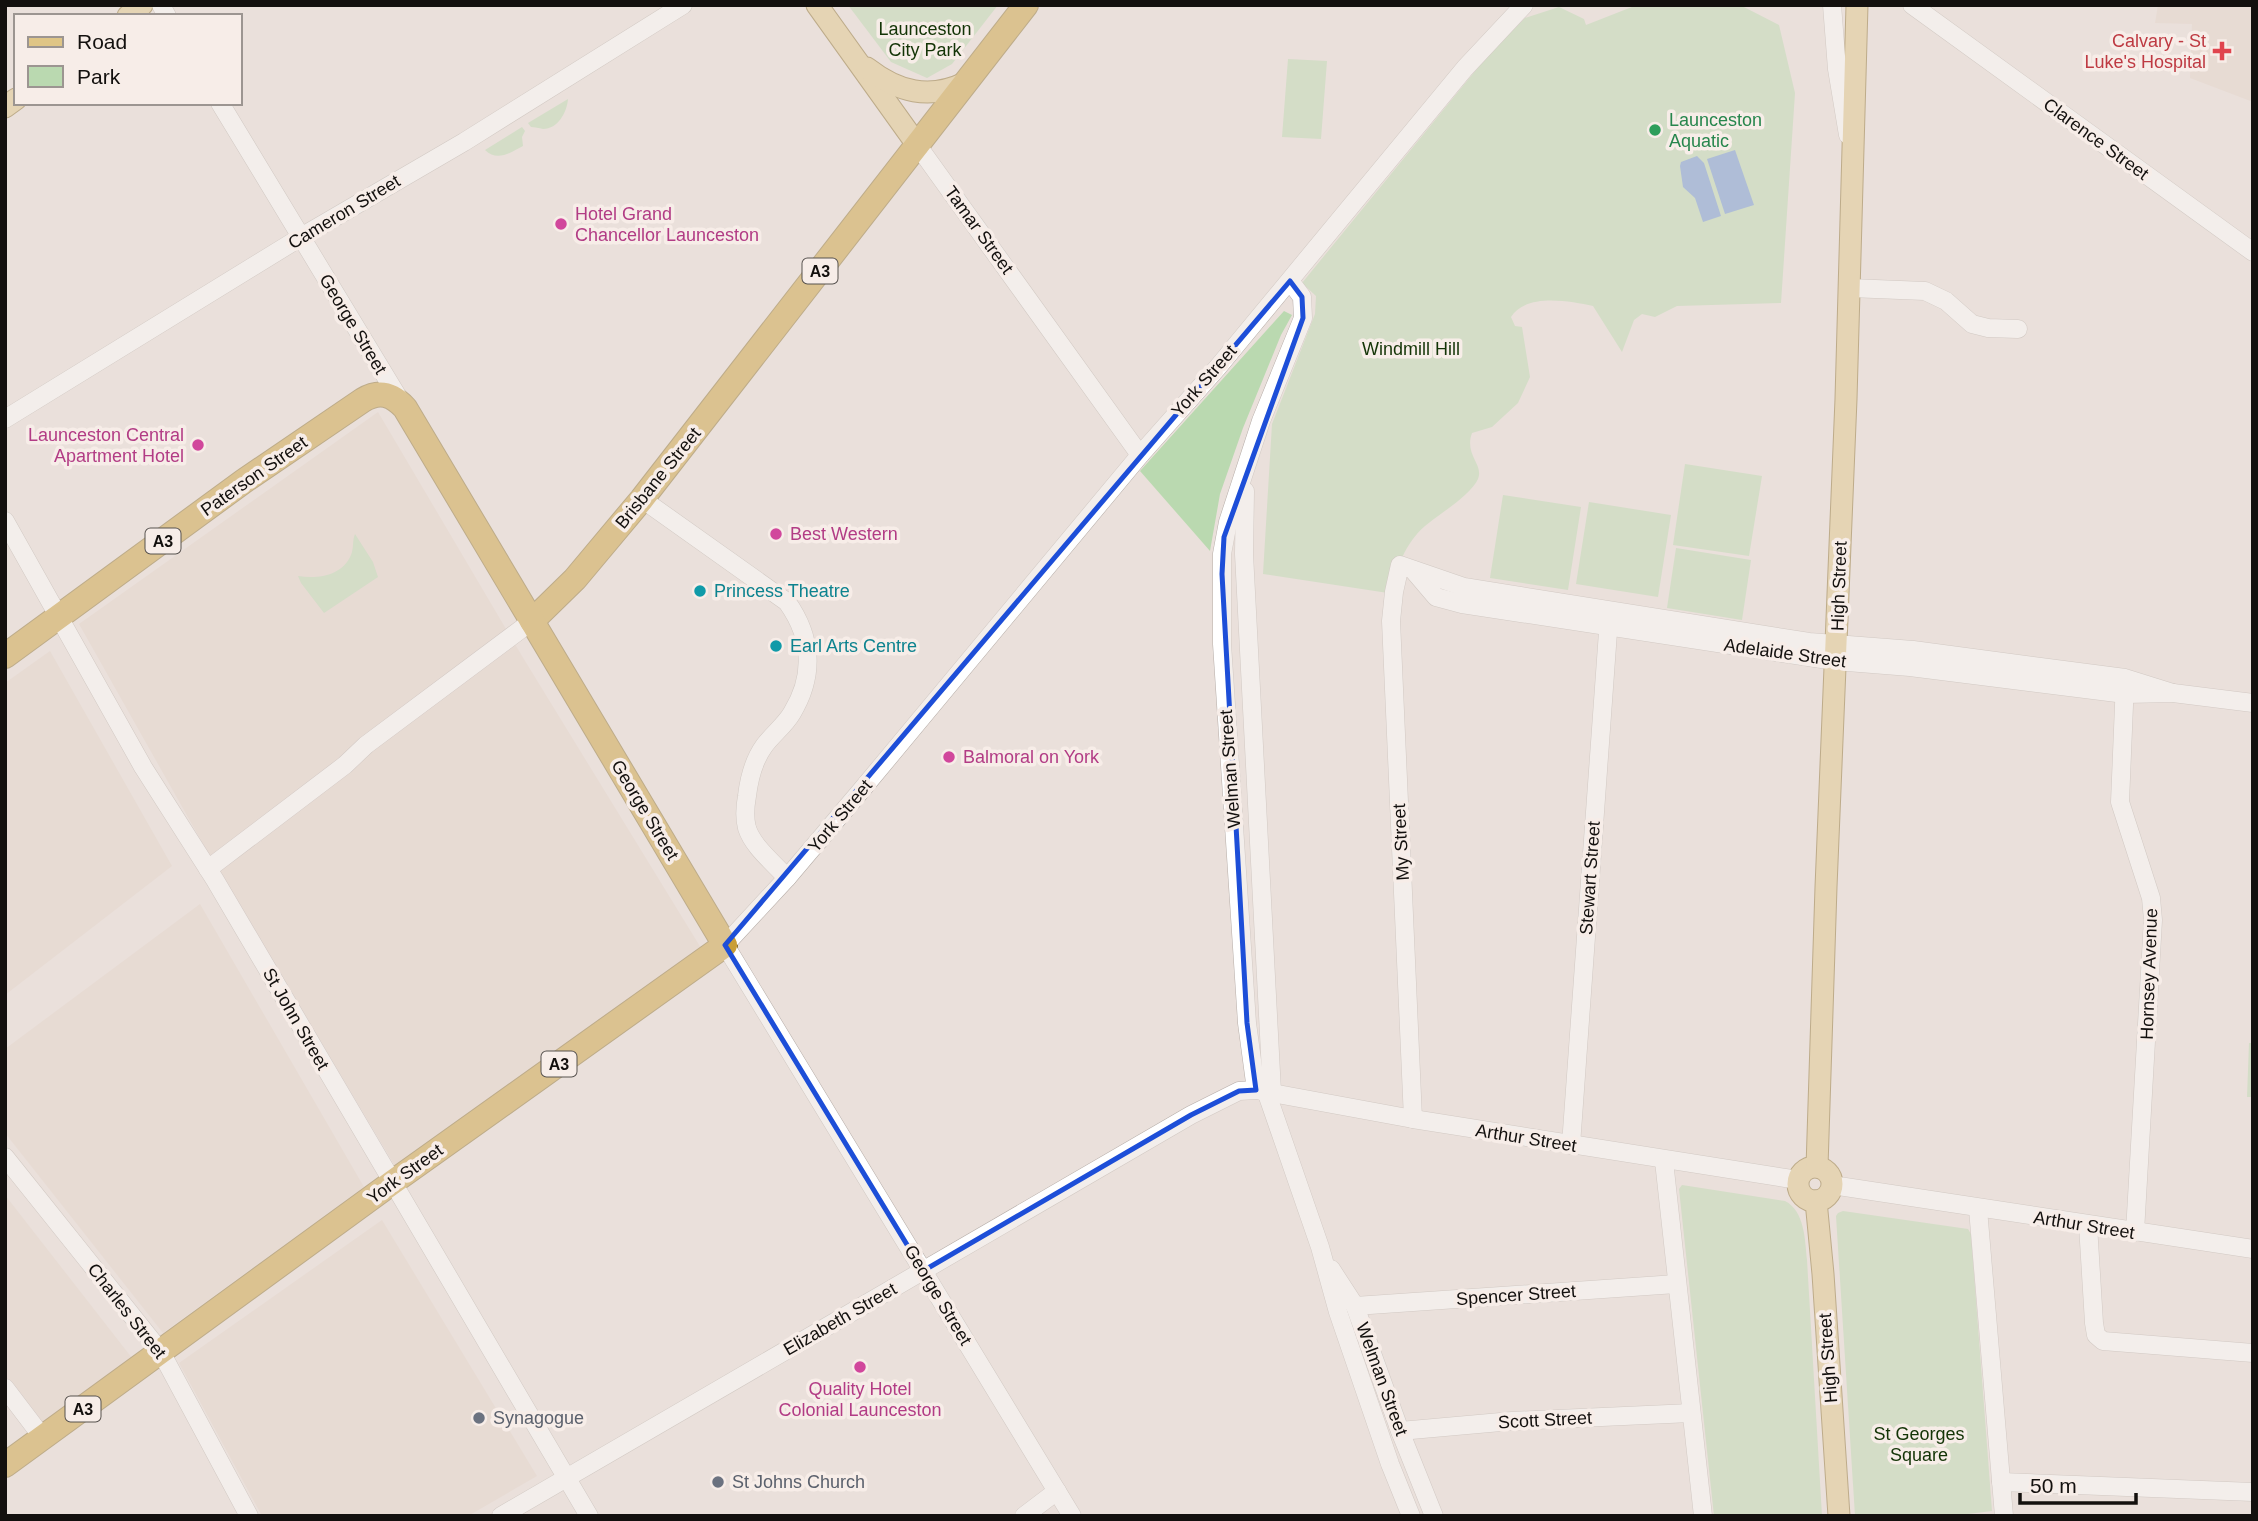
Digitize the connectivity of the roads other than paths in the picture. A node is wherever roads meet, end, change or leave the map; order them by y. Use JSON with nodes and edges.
{"nodes":[{"id":1,"x":683,"y":5,"type":"edge"},
{"id":2,"x":817,"y":5,"type":"edge"},
{"id":3,"x":1026,"y":5,"type":"edge"},
{"id":4,"x":1524,"y":5,"type":"edge"},
{"id":5,"x":1832,"y":5,"type":"edge"},
{"id":6,"x":1857,"y":5,"type":"edge"},
{"id":7,"x":1897,"y":5,"type":"edge"},
{"id":8,"x":1912,"y":5,"type":"edge"},
{"id":9,"x":1938,"y":26,"type":"junction"},
{"id":10,"x":857,"y":61,"type":"junction"},
{"id":11,"x":965,"y":83,"type":"junction"},
{"id":12,"x":221,"y":105,"type":"edge"},
{"id":13,"x":918,"y":146,"type":"junction"},
{"id":14,"x":1852,"y":159,"type":"junction"},
{"id":15,"x":301,"y":237,"type":"junction"},
{"id":16,"x":2253,"y":252,"type":"edge"},
{"id":17,"x":1290,"y":281,"type":"junction"},
{"id":18,"x":1850,"y":288,"type":"junction"},
{"id":19,"x":2018,"y":329,"type":"dead end"},
{"id":20,"x":370,"y":351,"type":"junction"},
{"id":21,"x":363,"y":400,"type":"junction"},
{"id":22,"x":405,"y":408,"type":"junction"},
{"id":23,"x":5,"y":419,"type":"edge"},
{"id":24,"x":1251,"y":452,"type":"junction"},
{"id":25,"x":1140,"y":455,"type":"junction"},
{"id":26,"x":642,"y":499,"type":"junction"},
{"id":27,"x":5,"y":521,"type":"edge"},
{"id":28,"x":1406,"y":567,"type":"joint"},
{"id":29,"x":60,"y":616,"type":"junction"},
{"id":30,"x":1609,"y":618,"type":"junction"},
{"id":31,"x":532,"y":621,"type":"junction"},
{"id":32,"x":1836,"y":652,"type":"junction"},
{"id":33,"x":5,"y":656,"type":"edge"},
{"id":34,"x":2125,"y":686,"type":"junction"},
{"id":35,"x":2253,"y":703,"type":"edge"},
{"id":36,"x":208,"y":869,"type":"junction"},
{"id":37,"x":787,"y":878,"type":"junction"},
{"id":38,"x":725,"y":946,"type":"junction"},
{"id":39,"x":1265,"y":1091,"type":"junction"},
{"id":40,"x":1413,"y":1119,"type":"junction"},
{"id":41,"x":1570,"y":1145,"type":"junction"},
{"id":42,"x":5,"y":1157,"type":"edge"},
{"id":43,"x":1664,"y":1161,"type":"junction"},
{"id":44,"x":1817,"y":1167,"type":"junction"},
{"id":45,"x":1798,"y":1180,"type":"junction"},
{"id":46,"x":393,"y":1182,"type":"junction"},
{"id":47,"x":1832,"y":1185,"type":"junction"},
{"id":48,"x":1816,"y":1201,"type":"junction"},
{"id":49,"x":1978,"y":1209,"type":"junction"},
{"id":50,"x":2088,"y":1225,"type":"junction"},
{"id":51,"x":2135,"y":1232,"type":"junction"},
{"id":52,"x":1321,"y":1247,"type":"junction"},
{"id":53,"x":2253,"y":1249,"type":"edge"},
{"id":54,"x":923,"y":1271,"type":"junction"},
{"id":55,"x":1676,"y":1284,"type":"junction"},
{"id":56,"x":1355,"y":1306,"type":"junction"},
{"id":57,"x":161,"y":1352,"type":"junction"},
{"id":58,"x":2253,"y":1353,"type":"edge"},
{"id":59,"x":5,"y":1388,"type":"edge"},
{"id":60,"x":1692,"y":1413,"type":"junction"},
{"id":61,"x":1399,"y":1431,"type":"junction"},
{"id":62,"x":43,"y":1438,"type":"junction"},
{"id":63,"x":5,"y":1465,"type":"edge"},
{"id":64,"x":566,"y":1478,"type":"junction"},
{"id":65,"x":2001,"y":1482,"type":"junction"},
{"id":66,"x":1057,"y":1491,"type":"junction"},
{"id":67,"x":2253,"y":1492,"type":"edge"},
{"id":68,"x":249,"y":1516,"type":"edge"},
{"id":69,"x":501,"y":1516,"type":"edge"},
{"id":70,"x":589,"y":1516,"type":"edge"},
{"id":71,"x":1024,"y":1516,"type":"edge"},
{"id":72,"x":1072,"y":1516,"type":"edge"},
{"id":73,"x":1411,"y":1516,"type":"edge"},
{"id":74,"x":1434,"y":1516,"type":"edge"},
{"id":75,"x":1703,"y":1516,"type":"edge"},
{"id":76,"x":1839,"y":1516,"type":"edge"},
{"id":77,"x":2004,"y":1516,"type":"edge"}],
"edges":[{"from":1,"to":15,"type":"street","name":"Cameron Street"},
{"from":2,"to":10,"type":"main road","name":"Tamar Street"},
{"from":3,"to":11,"type":"highway","name":"Brisbane Street","number":"A3"},
{"from":4,"to":17,"type":"street","name":"York Street"},
{"from":5,"to":14,"type":"street"},
{"from":6,"to":14,"type":"main road","name":"High Street"},
{"from":7,"to":9,"type":"street","name":"Clarence Street"},
{"from":8,"to":9,"type":"street","name":"Clarence Street"},
{"from":9,"to":16,"type":"street","name":"Clarence Street"},
{"from":10,"to":11,"type":"main road"},
{"from":10,"to":13,"type":"main road","name":"Tamar Street"},
{"from":11,"to":13,"type":"highway","name":"Brisbane Street","number":"A3"},
{"from":12,"to":15,"type":"street","name":"George Street"},
{"from":13,"to":25,"type":"street","name":"Tamar Street"},
{"from":13,"to":26,"type":"highway","name":"Brisbane Street","number":"A3"},
{"from":14,"to":18,"type":"main road","name":"High Street"},
{"from":15,"to":20,"type":"street","name":"George Street"},
{"from":15,"to":23,"type":"street","name":"Cameron Street"},
{"from":17,"to":24,"type":"street","name":"Welman Street"},
{"from":17,"to":25,"type":"street","name":"York Street"},
{"from":18,"to":19,"type":"street"},
{"from":18,"to":32,"type":"main road","name":"High Street"},
{"from":20,"to":21,"type":"street"},
{"from":20,"to":22,"type":"street","name":"George Street"},
{"from":21,"to":22,"type":"highway"},
{"from":21,"to":29,"type":"highway","name":"Paterson Street","number":"A3"},
{"from":22,"to":31,"type":"highway","name":"George Street"},
{"from":24,"to":39,"type":"street","name":"Welman Street"},
{"from":24,"to":39,"type":"street","name":"Welman Street"},
{"from":25,"to":37,"type":"street","name":"York Street"},
{"from":26,"to":31,"type":"highway","name":"Brisbane Street","number":"A3"},
{"from":26,"to":37,"type":"street"},
{"from":27,"to":29,"type":"street","name":"St John Street"},
{"from":28,"to":30,"type":"street","name":"Adelaide Street"},
{"from":28,"to":40,"type":"street","name":"My Street"},
{"from":29,"to":33,"type":"highway","name":"Paterson Street","number":"A3"},
{"from":29,"to":36,"type":"street","name":"St John Street"},
{"from":30,"to":32,"type":"street","name":"Adelaide Street"},
{"from":30,"to":41,"type":"street","name":"Stewart Street"},
{"from":31,"to":36,"type":"street","name":"Brisbane Street"},
{"from":31,"to":38,"type":"highway","name":"George Street"},
{"from":32,"to":34,"type":"street","name":"Adelaide Street"},
{"from":32,"to":44,"type":"main road","name":"High Street"},
{"from":34,"to":35,"type":"street","name":"Adelaide Street"},
{"from":34,"to":51,"type":"street","name":"Hornsey Avenue"},
{"from":36,"to":46,"type":"street","name":"St John Street"},
{"from":37,"to":38,"type":"street","name":"York Street"},
{"from":38,"to":46,"type":"highway","name":"York Street","number":"A3"},
{"from":38,"to":54,"type":"street","name":"George Street"},
{"from":39,"to":40,"type":"street","name":"Arthur Street"},
{"from":39,"to":52,"type":"street","name":"Welman Street"},
{"from":39,"to":54,"type":"street","name":"Elizabeth Street"},
{"from":40,"to":41,"type":"street","name":"Arthur Street"},
{"from":41,"to":43,"type":"street","name":"Arthur Street"},
{"from":42,"to":57,"type":"street","name":"Charles Street"},
{"from":43,"to":45,"type":"street","name":"Arthur Street"},
{"from":43,"to":55,"type":"street"},
{"from":44,"to":45,"type":"main road"},
{"from":44,"to":47,"type":"main road"},
{"from":45,"to":48,"type":"main road"},
{"from":46,"to":57,"type":"highway","name":"York Street","number":"A3"},
{"from":46,"to":64,"type":"street","name":"St John Street"},
{"from":47,"to":48,"type":"main road"},
{"from":47,"to":49,"type":"street","name":"Arthur Street"},
{"from":48,"to":76,"type":"main road","name":"High Street"},
{"from":49,"to":50,"type":"street","name":"Arthur Street"},
{"from":49,"to":65,"type":"street"},
{"from":50,"to":51,"type":"street","name":"Arthur Street"},
{"from":50,"to":58,"type":"street"},
{"from":51,"to":53,"type":"street","name":"Arthur Street"},
{"from":52,"to":56,"type":"street","name":"Welman Street"},
{"from":52,"to":73,"type":"street","name":"Welman Street"},
{"from":54,"to":64,"type":"street","name":"Elizabeth Street"},
{"from":54,"to":66,"type":"street","name":"George Street"},
{"from":55,"to":56,"type":"street","name":"Spencer Street"},
{"from":55,"to":60,"type":"street"},
{"from":56,"to":61,"type":"street","name":"Welman Street"},
{"from":57,"to":62,"type":"highway","name":"York Street","number":"A3"},
{"from":57,"to":68,"type":"street","name":"Charles Street"},
{"from":59,"to":62,"type":"street"},
{"from":60,"to":61,"type":"street","name":"Scott Street"},
{"from":60,"to":75,"type":"street"},
{"from":61,"to":74,"type":"street","name":"Welman Street"},
{"from":62,"to":63,"type":"highway","name":"York Street","number":"A3"},
{"from":64,"to":69,"type":"street","name":"Elizabeth Street"},
{"from":64,"to":70,"type":"street","name":"St John Street"},
{"from":65,"to":67,"type":"street"},
{"from":65,"to":77,"type":"street"},
{"from":66,"to":71,"type":"street"},
{"from":66,"to":72,"type":"street","name":"George Street"}]}
